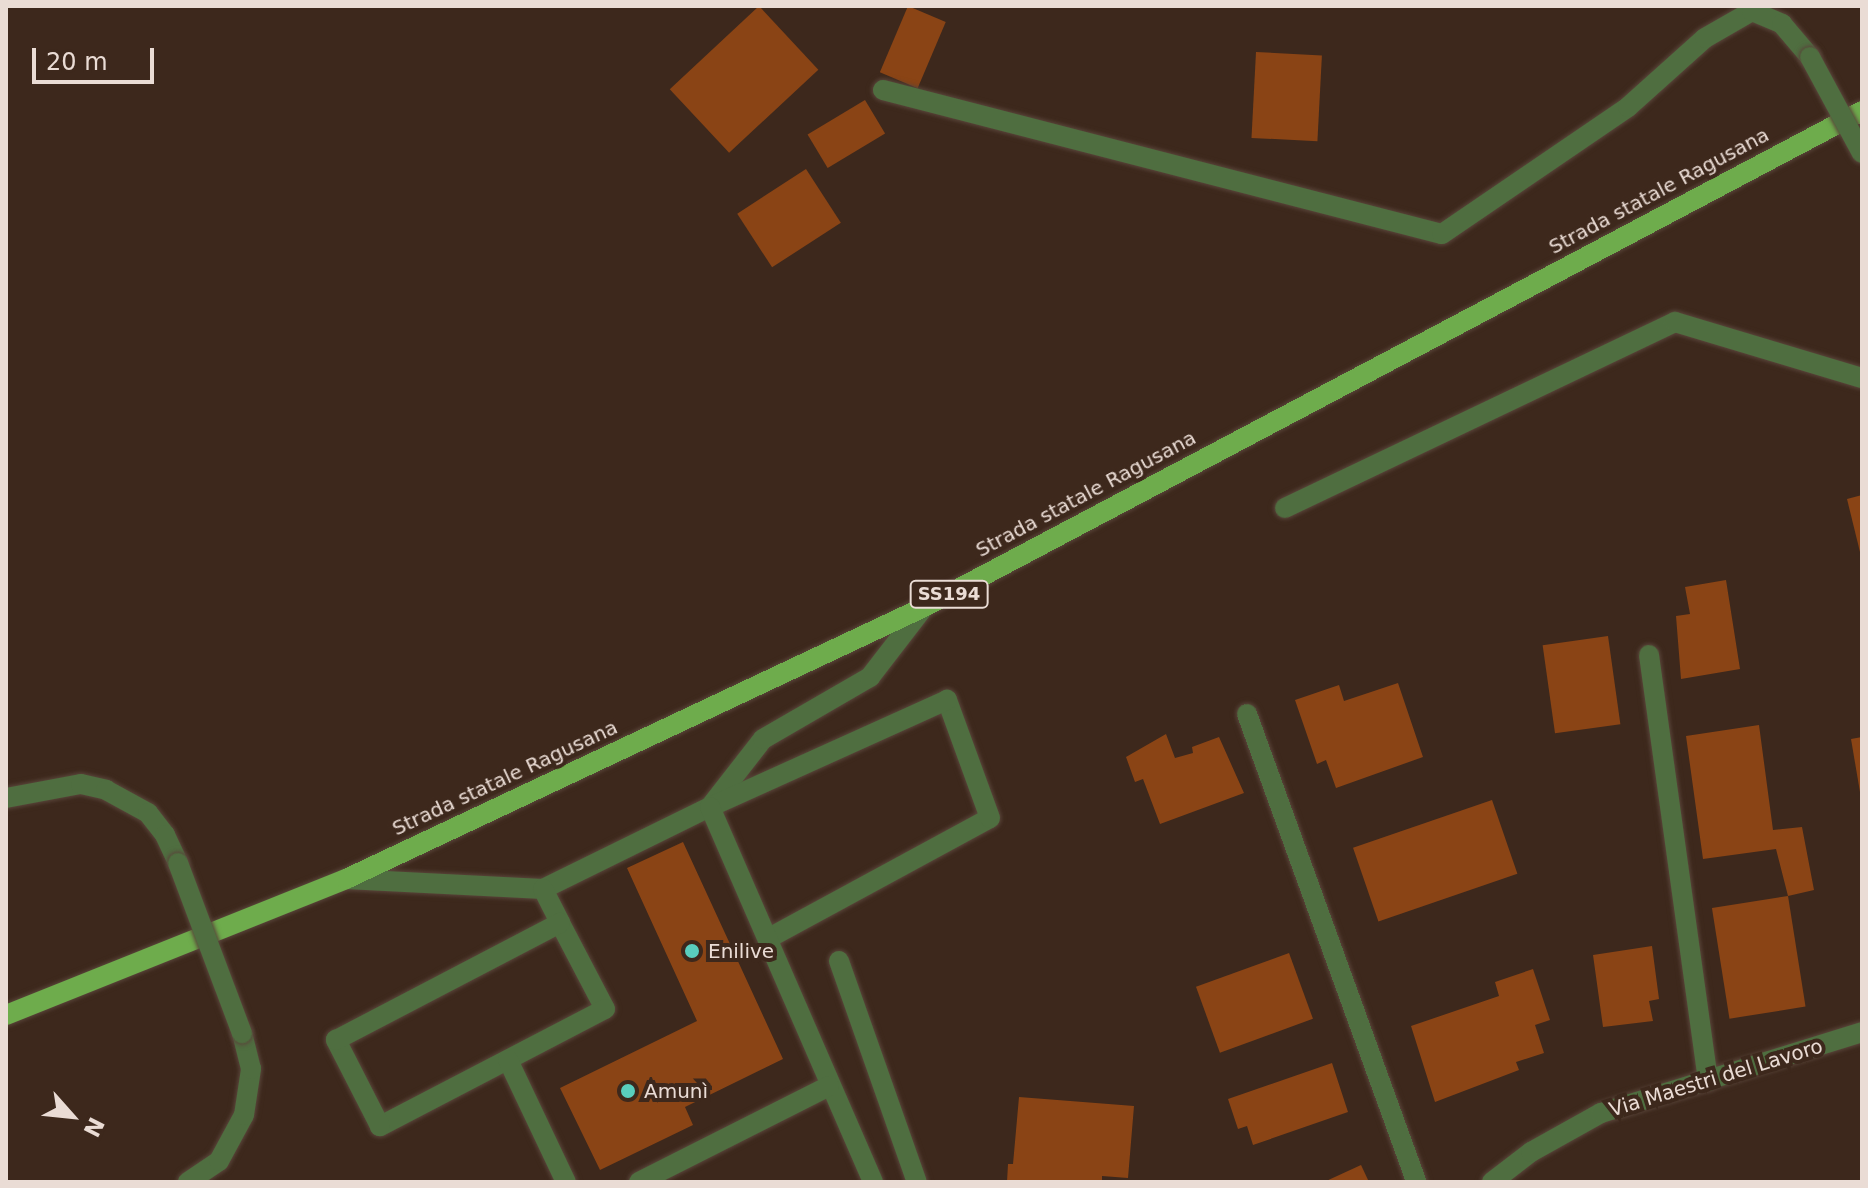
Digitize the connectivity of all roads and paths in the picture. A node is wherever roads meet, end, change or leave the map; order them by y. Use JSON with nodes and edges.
{"nodes":[{"id":1,"x":883,"y":90,"type":"dead end"},
{"id":2,"x":1862,"y":111,"type":"edge"},
{"id":3,"x":1862,"y":153,"type":"edge"},
{"id":4,"x":1862,"y":378,"type":"edge"},
{"id":5,"x":1285,"y":508,"type":"dead end"},
{"id":6,"x":924,"y":607,"type":"junction"},
{"id":7,"x":1649,"y":655,"type":"dead end"},
{"id":8,"x":1247,"y":714,"type":"dead end"},
{"id":9,"x":6,"y":798,"type":"edge"},
{"id":10,"x":710,"y":807,"type":"junction"},
{"id":11,"x":346,"y":879,"type":"junction"},
{"id":12,"x":543,"y":889,"type":"junction"},
{"id":13,"x":560,"y":923,"type":"junction"},
{"id":14,"x":769,"y":938,"type":"junction"},
{"id":15,"x":839,"y":961,"type":"dead end"},
{"id":16,"x":6,"y":1015,"type":"edge"},
{"id":17,"x":1862,"y":1032,"type":"edge"},
{"id":18,"x":508,"y":1060,"type":"junction"},
{"id":19,"x":1708,"y":1081,"type":"junction"},
{"id":20,"x":829,"y":1086,"type":"junction"},
{"id":21,"x":188,"y":1182,"type":"edge"},
{"id":22,"x":566,"y":1182,"type":"edge"},
{"id":23,"x":639,"y":1182,"type":"edge"},
{"id":24,"x":873,"y":1182,"type":"edge"},
{"id":25,"x":917,"y":1182,"type":"edge"},
{"id":26,"x":1416,"y":1182,"type":"edge"},
{"id":27,"x":1492,"y":1182,"type":"edge"}],
"edges":[{"from":1,"to":3,"type":"street","bridge":true},
{"from":2,"to":6,"type":"main road","name":"Strada statale Ragusana","number":"SS194"},
{"from":4,"to":5,"type":"street"},
{"from":6,"to":10,"type":"street"},
{"from":6,"to":11,"type":"main road","name":"Strada statale Ragusana","number":"SS194"},
{"from":7,"to":19,"type":"street"},
{"from":8,"to":26,"type":"street"},
{"from":9,"to":21,"type":"street","bridge":true},
{"from":10,"to":12,"type":"street"},
{"from":10,"to":14,"type":"street"},
{"from":10,"to":14,"type":"street"},
{"from":11,"to":12,"type":"street"},
{"from":11,"to":16,"type":"main road","name":"Strada statale Ragusana","number":"SS194"},
{"from":12,"to":13,"type":"street"},
{"from":13,"to":18,"type":"street"},
{"from":13,"to":18,"type":"street"},
{"from":14,"to":20,"type":"street"},
{"from":15,"to":25,"type":"street"},
{"from":17,"to":19,"type":"street","name":"Via Maestri del Lavoro"},
{"from":18,"to":22,"type":"street"},
{"from":19,"to":27,"type":"street","name":"Via Maestri del Lavoro"},
{"from":20,"to":23,"type":"street"},
{"from":20,"to":24,"type":"street"}]}
